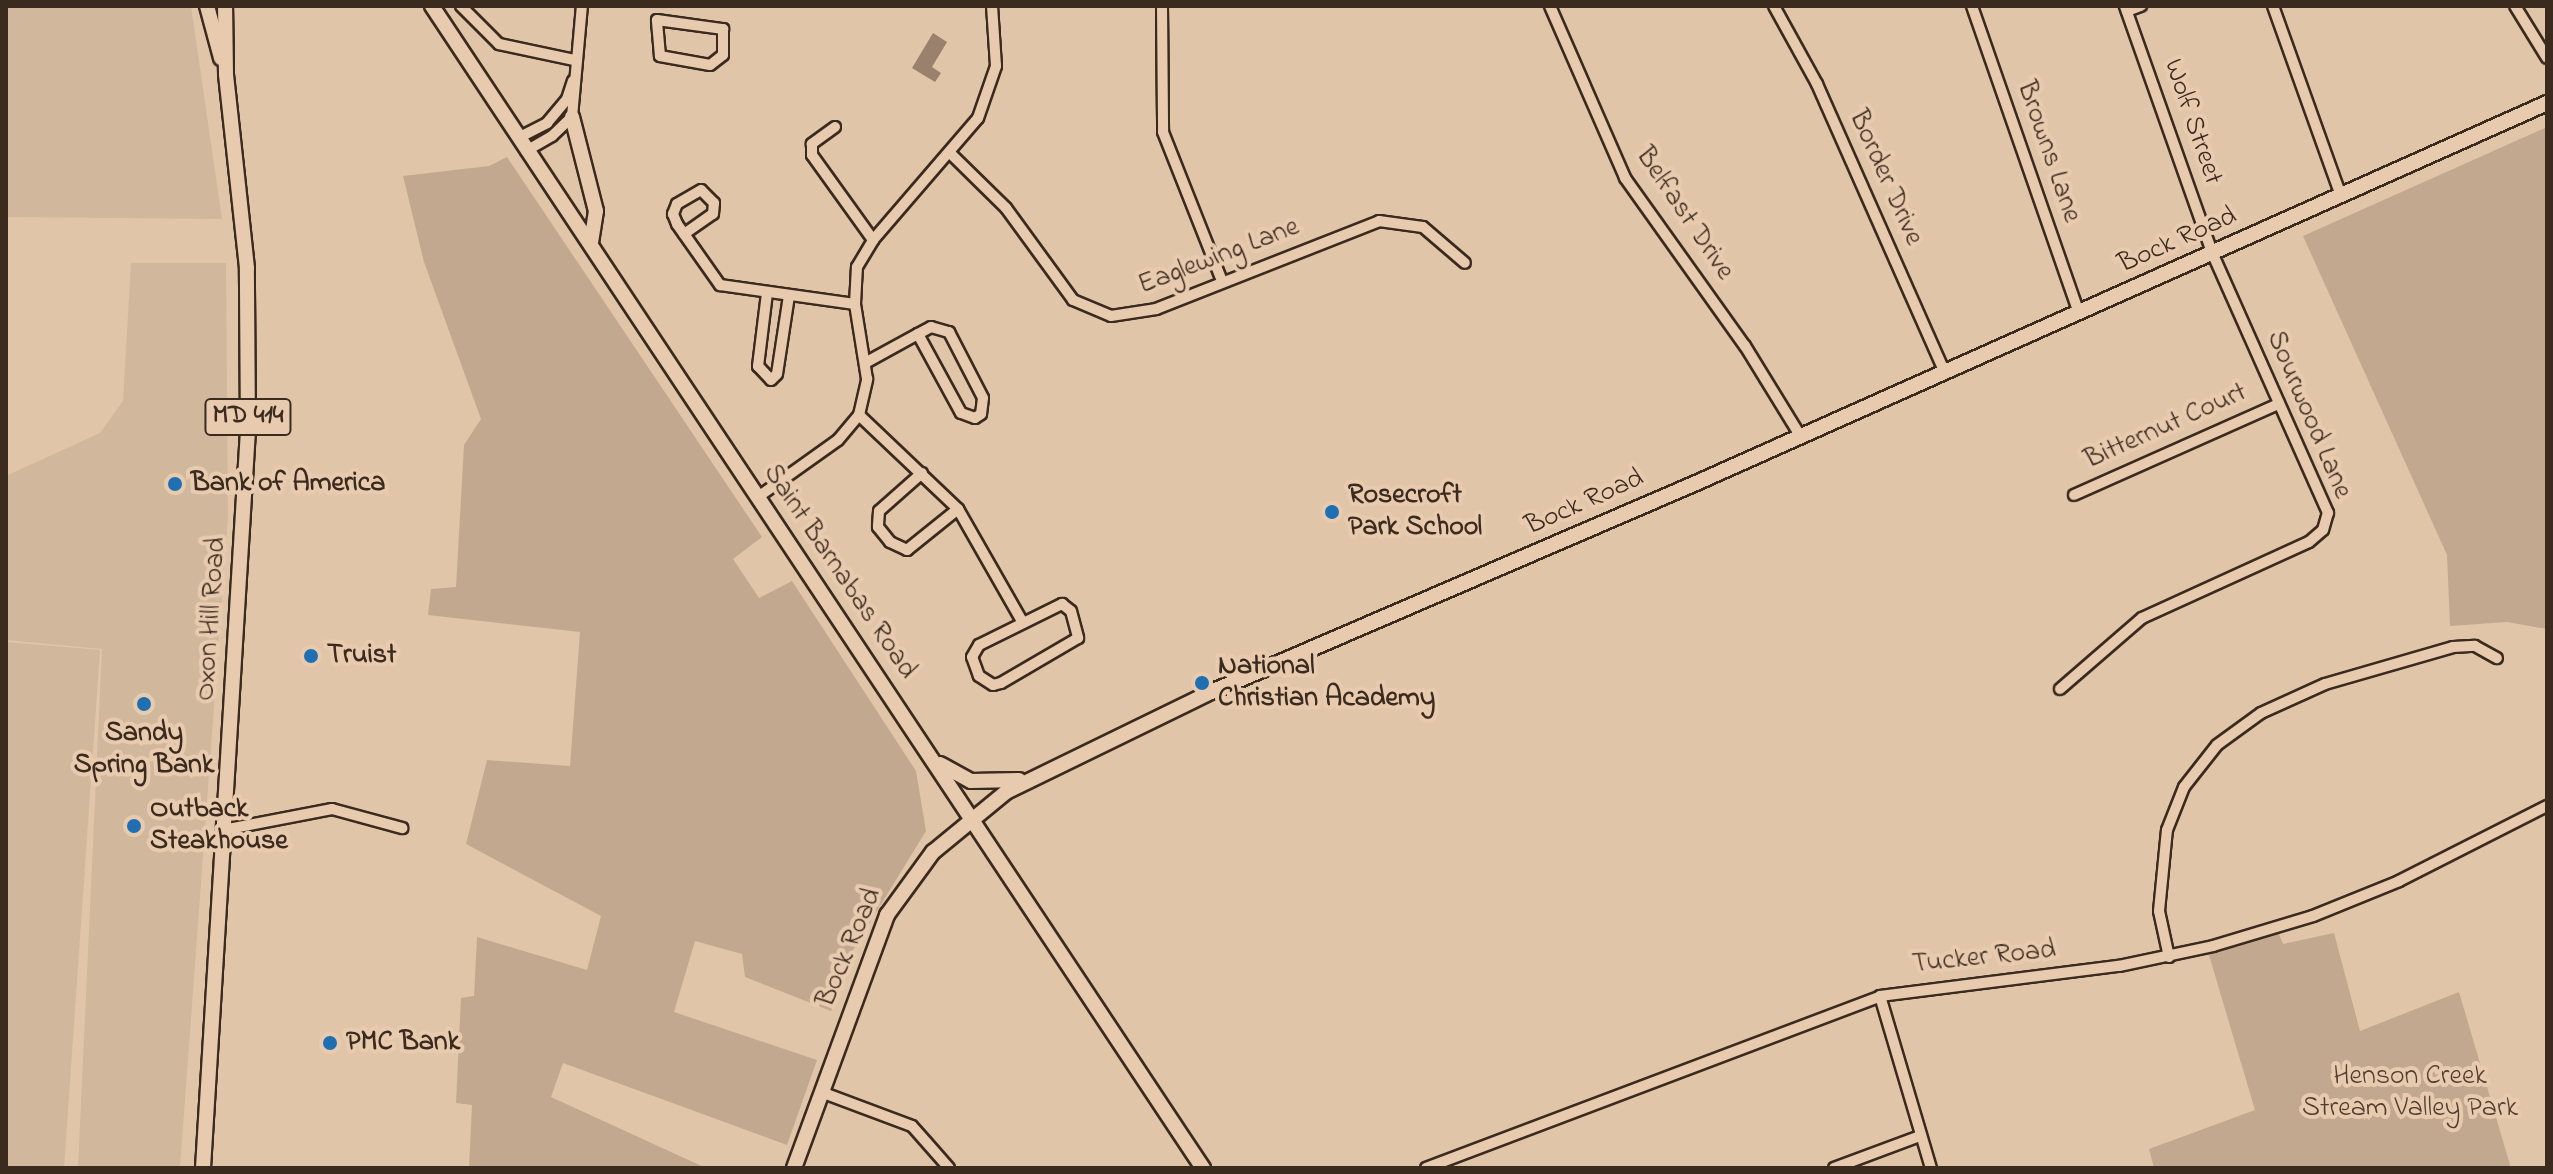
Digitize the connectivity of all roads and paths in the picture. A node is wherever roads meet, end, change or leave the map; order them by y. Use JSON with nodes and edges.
{"nodes":[{"id":1,"x":207,"y":6,"type":"edge"},
{"id":2,"x":225,"y":6,"type":"edge"},
{"id":3,"x":432,"y":6,"type":"edge"},
{"id":4,"x":461,"y":6,"type":"edge"},
{"id":5,"x":582,"y":6,"type":"edge"},
{"id":6,"x":659,"y":6,"type":"edge"},
{"id":7,"x":992,"y":6,"type":"edge"},
{"id":8,"x":1162,"y":6,"type":"edge"},
{"id":9,"x":1550,"y":6,"type":"edge"},
{"id":10,"x":1774,"y":6,"type":"edge"},
{"id":11,"x":1972,"y":6,"type":"edge"},
{"id":12,"x":2141,"y":6,"type":"edge"},
{"id":13,"x":2273,"y":6,"type":"edge"},
{"id":14,"x":2515,"y":6,"type":"edge"},
{"id":15,"x":2126,"y":8,"type":"edge"},
{"id":16,"x":657,"y":20,"type":"junction"},
{"id":17,"x":2547,"y":58,"type":"edge"},
{"id":18,"x":574,"y":60,"type":"junction"},
{"id":19,"x":226,"y":74,"type":"junction"},
{"id":20,"x":574,"y":75,"type":"junction"},
{"id":21,"x":2547,"y":103,"type":"edge"},
{"id":22,"x":572,"y":117,"type":"junction"},
{"id":23,"x":835,"y":127,"type":"dead end"},
{"id":24,"x":522,"y":144,"type":"junction"},
{"id":25,"x":950,"y":153,"type":"junction"},
{"id":26,"x":2341,"y":196,"type":"junction"},
{"id":27,"x":684,"y":234,"type":"junction"},
{"id":28,"x":873,"y":240,"type":"junction"},
{"id":29,"x":591,"y":242,"type":"junction"},
{"id":30,"x":2213,"y":255,"type":"junction"},
{"id":31,"x":1465,"y":263,"type":"dead end"},
{"id":32,"x":1222,"y":281,"type":"junction"},
{"id":33,"x":767,"y":293,"type":"junction"},
{"id":34,"x":789,"y":296,"type":"junction"},
{"id":35,"x":855,"y":304,"type":"junction"},
{"id":36,"x":2079,"y":313,"type":"junction"},
{"id":37,"x":918,"y":334,"type":"junction"},
{"id":38,"x":865,"y":363,"type":"junction"},
{"id":39,"x":1945,"y":373,"type":"junction"},
{"id":40,"x":2278,"y":404,"type":"junction"},
{"id":41,"x":859,"y":415,"type":"junction"},
{"id":42,"x":1801,"y":437,"type":"junction"},
{"id":43,"x":922,"y":473,"type":"junction"},
{"id":44,"x":2074,"y":495,"type":"dead end"},
{"id":45,"x":758,"y":497,"type":"junction"},
{"id":46,"x":958,"y":509,"type":"junction"},
{"id":47,"x":1023,"y":623,"type":"junction"},
{"id":48,"x":2497,"y":658,"type":"dead end"},
{"id":49,"x":2060,"y":689,"type":"dead end"},
{"id":50,"x":931,"y":758,"type":"junction"},
{"id":51,"x":1031,"y":777,"type":"junction"},
{"id":52,"x":2547,"y":806,"type":"edge"},
{"id":53,"x":971,"y":817,"type":"junction"},
{"id":54,"x":402,"y":828,"type":"dead end"},
{"id":55,"x":223,"y":830,"type":"junction"},
{"id":56,"x":2169,"y":957,"type":"junction"},
{"id":57,"x":1880,"y":996,"type":"junction"},
{"id":58,"x":821,"y":1092,"type":"junction"},
{"id":59,"x":1920,"y":1136,"type":"junction"},
{"id":60,"x":203,"y":1168,"type":"edge"},
{"id":61,"x":794,"y":1168,"type":"edge"},
{"id":62,"x":949,"y":1168,"type":"edge"},
{"id":63,"x":1203,"y":1168,"type":"edge"},
{"id":64,"x":1426,"y":1168,"type":"edge"},
{"id":65,"x":1834,"y":1168,"type":"edge"},
{"id":66,"x":1931,"y":1168,"type":"edge"}],
"edges":[{"from":1,"to":19,"type":"main road","name":"Oxon Hill Road","number":"MD 414"},
{"from":2,"to":19,"type":"main road","name":"Oxon Hill Road","number":"MD 414"},
{"from":3,"to":24,"type":"main road","name":"Saint Barnabas Road"},
{"from":4,"to":18,"type":"street"},
{"from":5,"to":18,"type":"street"},
{"from":6,"to":16,"type":"street"},
{"from":7,"to":25,"type":"street"},
{"from":8,"to":32,"type":"street"},
{"from":9,"to":42,"type":"street","name":"Belfast Drive"},
{"from":10,"to":39,"type":"street","name":"Border Drive"},
{"from":11,"to":36,"type":"street","name":"Browns Lane"},
{"from":12,"to":15,"type":"street"},
{"from":13,"to":26,"type":"street"},
{"from":14,"to":17,"type":"street"},
{"from":15,"to":30,"type":"street","name":"Wolf Street"},
{"from":16,"to":16,"type":"street"},
{"from":18,"to":20,"type":"street"},
{"from":19,"to":55,"type":"main road","name":"Oxon Hill Road","number":"MD 414"},
{"from":20,"to":22,"type":"street"},
{"from":20,"to":24,"type":"street"},
{"from":21,"to":26,"type":"main road","name":"Bock Road"},
{"from":22,"to":24,"type":"street"},
{"from":22,"to":29,"type":"main road"},
{"from":23,"to":28,"type":"street"},
{"from":24,"to":29,"type":"main road","name":"Saint Barnabas Road"},
{"from":25,"to":28,"type":"street"},
{"from":25,"to":32,"type":"street","name":"Eaglewing Lane"},
{"from":26,"to":30,"type":"main road","name":"Bock Road"},
{"from":27,"to":27,"type":"street"},
{"from":27,"to":33,"type":"street"},
{"from":28,"to":35,"type":"street"},
{"from":29,"to":45,"type":"main road","name":"Saint Barnabas Road"},
{"from":30,"to":36,"type":"main road","name":"Bock Road"},
{"from":30,"to":40,"type":"street","name":"Sourwood Lane"},
{"from":31,"to":32,"type":"street","name":"Eaglewing Lane"},
{"from":33,"to":34,"type":"street"},
{"from":33,"to":34,"type":"street"},
{"from":34,"to":35,"type":"street"},
{"from":35,"to":38,"type":"street"},
{"from":36,"to":39,"type":"main road","name":"Bock Road"},
{"from":37,"to":37,"type":"street"},
{"from":37,"to":38,"type":"street"},
{"from":38,"to":41,"type":"street"},
{"from":39,"to":42,"type":"main road","name":"Bock Road"},
{"from":40,"to":44,"type":"street","name":"Bitternut Court"},
{"from":40,"to":49,"type":"street","name":"Sourwood Lane"},
{"from":41,"to":43,"type":"street"},
{"from":41,"to":45,"type":"street"},
{"from":42,"to":51,"type":"main road","name":"Bock Road"},
{"from":43,"to":46,"type":"street"},
{"from":43,"to":46,"type":"street"},
{"from":45,"to":50,"type":"main road","name":"Saint Barnabas Road"},
{"from":46,"to":47,"type":"street"},
{"from":47,"to":47,"type":"street"},
{"from":48,"to":56,"type":"street"},
{"from":50,"to":51,"type":"main road"},
{"from":50,"to":53,"type":"main road","name":"Saint Barnabas Road"},
{"from":51,"to":53,"type":"main road","name":"Bock Road"},
{"from":52,"to":56,"type":"street","name":"Tucker Road"},
{"from":53,"to":58,"type":"main road","name":"Bock Road"},
{"from":53,"to":63,"type":"main road","name":"Saint Barnabas Road"},
{"from":54,"to":55,"type":"street"},
{"from":55,"to":60,"type":"main road","name":"Oxon Hill Road","number":"MD 414"},
{"from":56,"to":57,"type":"street","name":"Tucker Road"},
{"from":57,"to":59,"type":"street"},
{"from":57,"to":64,"type":"street","name":"Tucker Road"},
{"from":58,"to":61,"type":"main road","name":"Bock Road"},
{"from":58,"to":62,"type":"street"},
{"from":59,"to":65,"type":"street"},
{"from":59,"to":66,"type":"street"}]}
